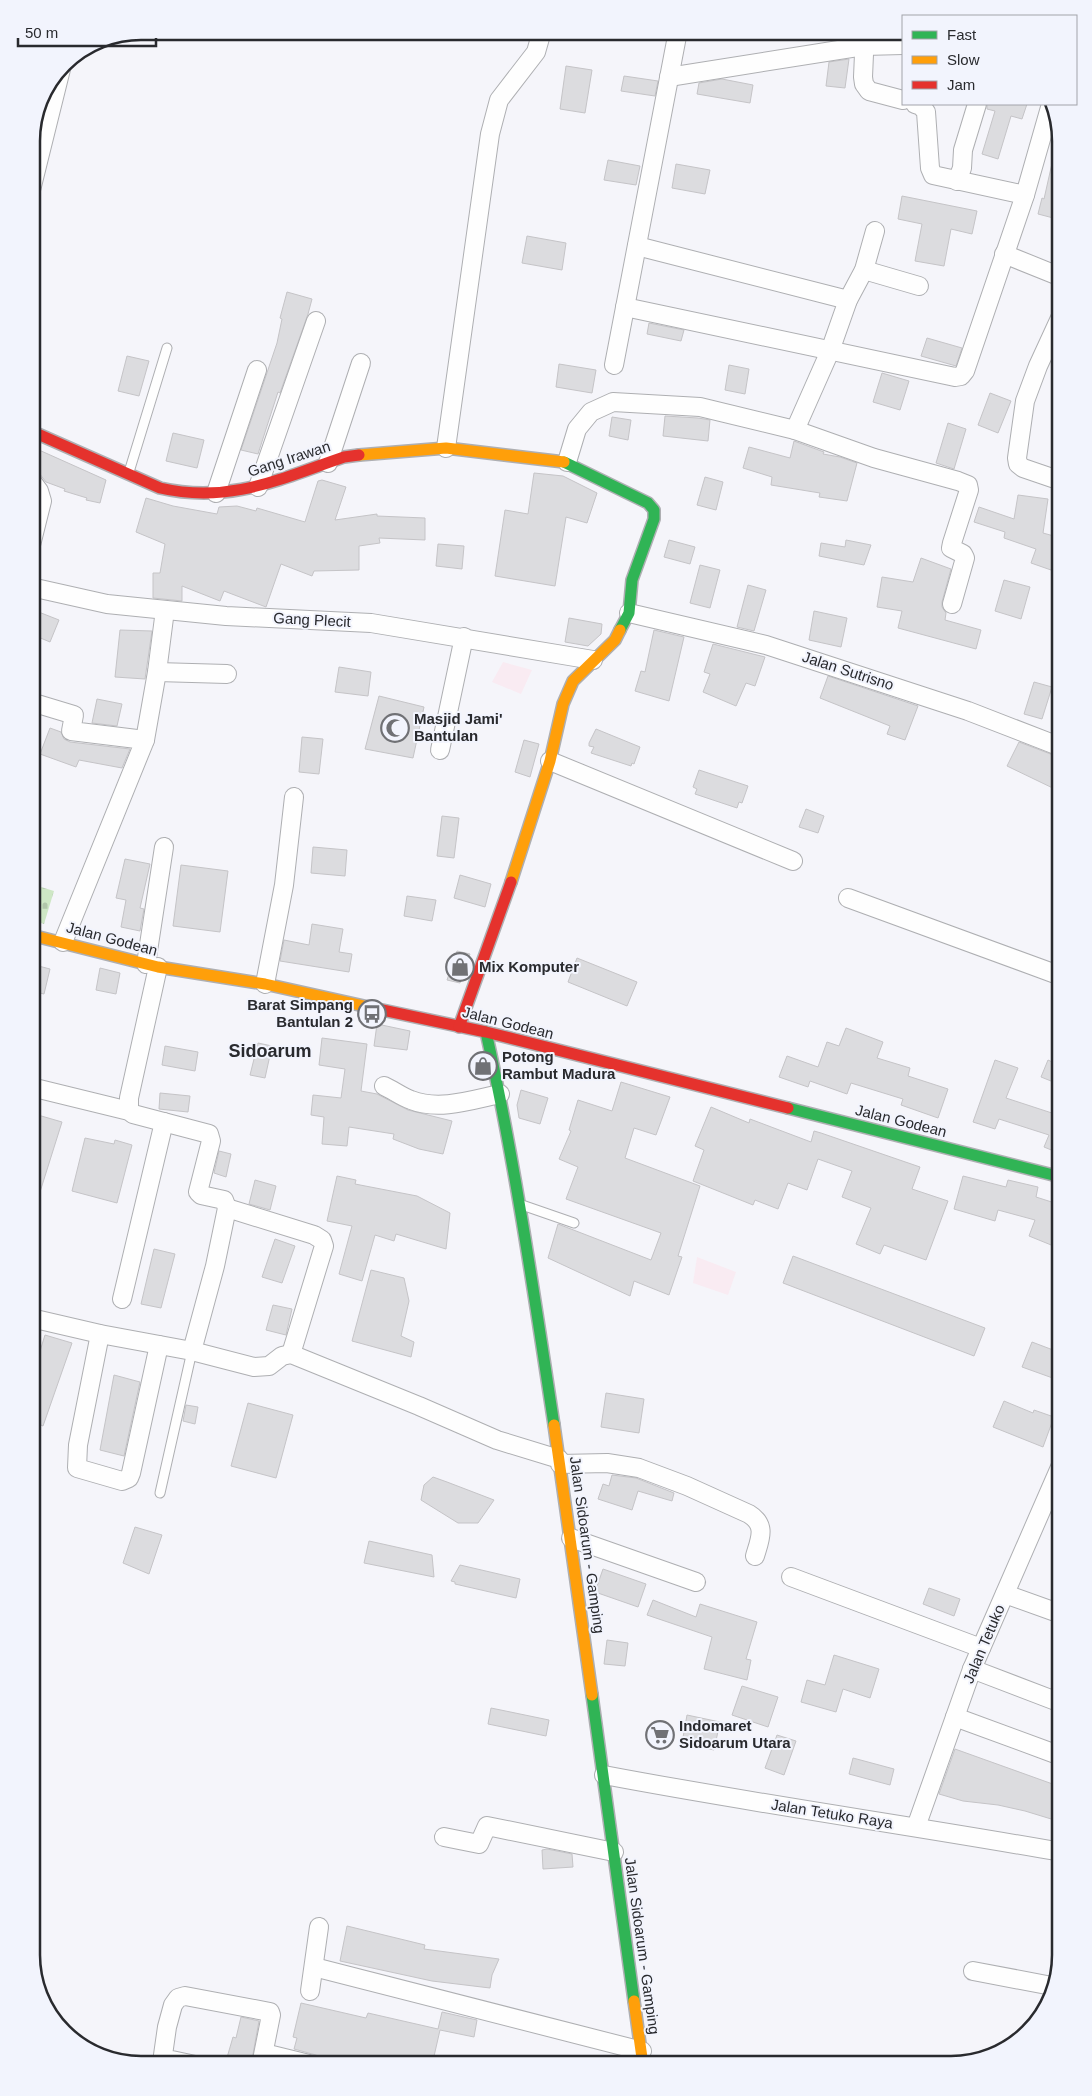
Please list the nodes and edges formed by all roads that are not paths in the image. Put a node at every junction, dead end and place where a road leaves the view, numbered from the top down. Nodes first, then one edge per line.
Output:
1 (539, 40) edge
2 (676, 40) edge
3 (860, 40) edge
4 (865, 40) edge
5 (870, 40) edge
6 (902, 46) edge
7 (669, 77) junction
8 (56, 87) edge
9 (902, 100) edge
10 (918, 105) edge
11 (976, 105) edge
12 (1048, 113) edge
13 (40, 155) edge
14 (957, 181) junction
15 (1025, 195) junction
16 (875, 231) dead end
17 (637, 246) junction
18 (1004, 254) junction
19 (864, 270) junction
20 (1052, 273) edge
21 (920, 286) dead end
22 (848, 300) junction
23 (625, 307) junction
24 (316, 321) dead end
25 (1052, 336) edge
26 (167, 348) dead end
27 (830, 351) junction
28 (361, 363) dead end
29 (614, 365) dead end
30 (257, 370) dead end
31 (795, 430) junction
32 (40, 436) edge
33 (446, 448) junction
34 (567, 462) junction
35 (328, 463) junction
36 (128, 474) junction
37 (1052, 478) edge
38 (258, 487) junction
39 (216, 493) junction
40 (40, 494) edge
41 (40, 509) edge
42 (40, 589) edge
43 (952, 604) dead end
44 (165, 610) junction
45 (629, 613) junction
46 (464, 637) junction
47 (593, 660) junction
48 (157, 672) junction
49 (227, 674) dead end
50 (40, 705) edge
51 (145, 740) junction
52 (1052, 743) edge
53 (440, 750) dead end
54 (550, 761) junction
55 (294, 797) dead end
56 (164, 847) dead end
57 (793, 861) dead end
58 (848, 898) dead end
59 (40, 937) edge
60 (63, 942) junction
61 (152, 966) junction
62 (1052, 973) edge
63 (265, 984) junction
64 (459, 1027) junction
65 (486, 1032) junction
66 (384, 1086) dead end
67 (40, 1089) edge
68 (500, 1094) junction
69 (129, 1111) junction
70 (164, 1122) junction
71 (1052, 1175) edge
72 (520, 1204) junction
73 (227, 1208) junction
74 (574, 1223) dead end
75 (122, 1299) dead end
76 (40, 1320) edge
77 (100, 1334) junction
78 (159, 1345) junction
79 (192, 1350) junction
80 (291, 1354) junction
81 (560, 1462) junction
82 (1052, 1487) edge
83 (160, 1493) dead end
84 (571, 1538) junction
85 (755, 1556) dead end
86 (791, 1577) dead end
87 (696, 1582) dead end
88 (1005, 1594) junction
89 (1052, 1611) edge
90 (981, 1648) junction
91 (972, 1669) junction
92 (1052, 1700) edge
93 (955, 1717) junction
94 (1052, 1753) edge
95 (604, 1775) junction
96 (916, 1827) junction
97 (444, 1837) dead end
98 (1052, 1850) edge
99 (614, 1852) junction
100 (318, 1927) dead end
101 (314, 1967) junction
102 (973, 1971) dead end
103 (1048, 1985) edge
104 (310, 1991) dead end
105 (164, 2056) edge
106 (263, 2056) edge
107 (635, 2056) edge
108 (642, 2056) edge

1 - 33 street
2 - 7 street
3 - 7 street
4 - 9 street
5 - 6 street
7 - 17 street
8 - 13 street
10 - 14 street
11 - 14 street
12 - 15 street
14 - 15 street
15 - 18 street
16 - 19 street
17 - 22 street
17 - 23 street
18 - 20 street
18 - 27 street
19 - 21 street
19 - 22 street
22 - 27 street
23 - 27 street
23 - 29 street
24 - 38 street
25 - 37 street
26 - 36 lane
27 - 31 street
28 - 35 street
30 - 39 street
31 - 34 street
31 - 43 street
32 - 36 main road, Gang Irawan
33 - 34 main road, Gang Irawan
33 - 35 main road, Gang Irawan
34 - 45 main road
35 - 38 main road, Gang Irawan
36 - 39 main road, Gang Irawan
38 - 39 main road, Gang Irawan
40 - 41 street
42 - 44 street, Gang Plecit
44 - 46 street, Gang Plecit
44 - 48 street
45 - 47 main road
45 - 52 street, Jalan Sutrisno
46 - 47 street, Gang Plecit
46 - 53 street
47 - 54 main road
48 - 49 street
48 - 51 street
50 - 51 street
51 - 60 street
54 - 57 street
54 - 64 main road
55 - 63 street
56 - 61 street
58 - 62 street
59 - 60 main road, Jalan Godean
60 - 61 main road, Jalan Godean
61 - 63 main road, Jalan Godean
61 - 69 street
63 - 64 main road, Jalan Godean
64 - 65 main road, Jalan Godean
65 - 68 main road, Jalan Sidoarum - Gamping
65 - 71 main road, Jalan Godean
66 - 68 street
67 - 69 street
68 - 72 main road, Jalan Sidoarum - Gamping
69 - 70 street
70 - 73 street
70 - 75 street
72 - 74 lane
72 - 81 main road, Jalan Sidoarum - Gamping
73 - 79 street
73 - 80 street
76 - 77 street
77 - 78 street
77 - 78 street
78 - 79 street
79 - 80 street
79 - 83 lane
80 - 81 street
81 - 84 main road, Jalan Sidoarum - Gamping
81 - 85 street
82 - 88 street, Jalan Tetuko
84 - 87 street
84 - 95 main road, Jalan Sidoarum - Gamping
86 - 90 street
88 - 89 street
88 - 90 street, Jalan Tetuko
90 - 91 street, Jalan Tetuko
91 - 92 street
91 - 93 street, Jalan Tetuko
93 - 94 street
93 - 96 street, Jalan Tetuko
95 - 96 street, Jalan Tetuko Raya
95 - 99 main road, Jalan Sidoarum - Gamping
96 - 98 street, Jalan Tetuko Raya
97 - 99 street
99 - 108 main road, Jalan Sidoarum - Gamping
100 - 101 street
101 - 104 street
101 - 107 street
102 - 103 street
105 - 106 street

